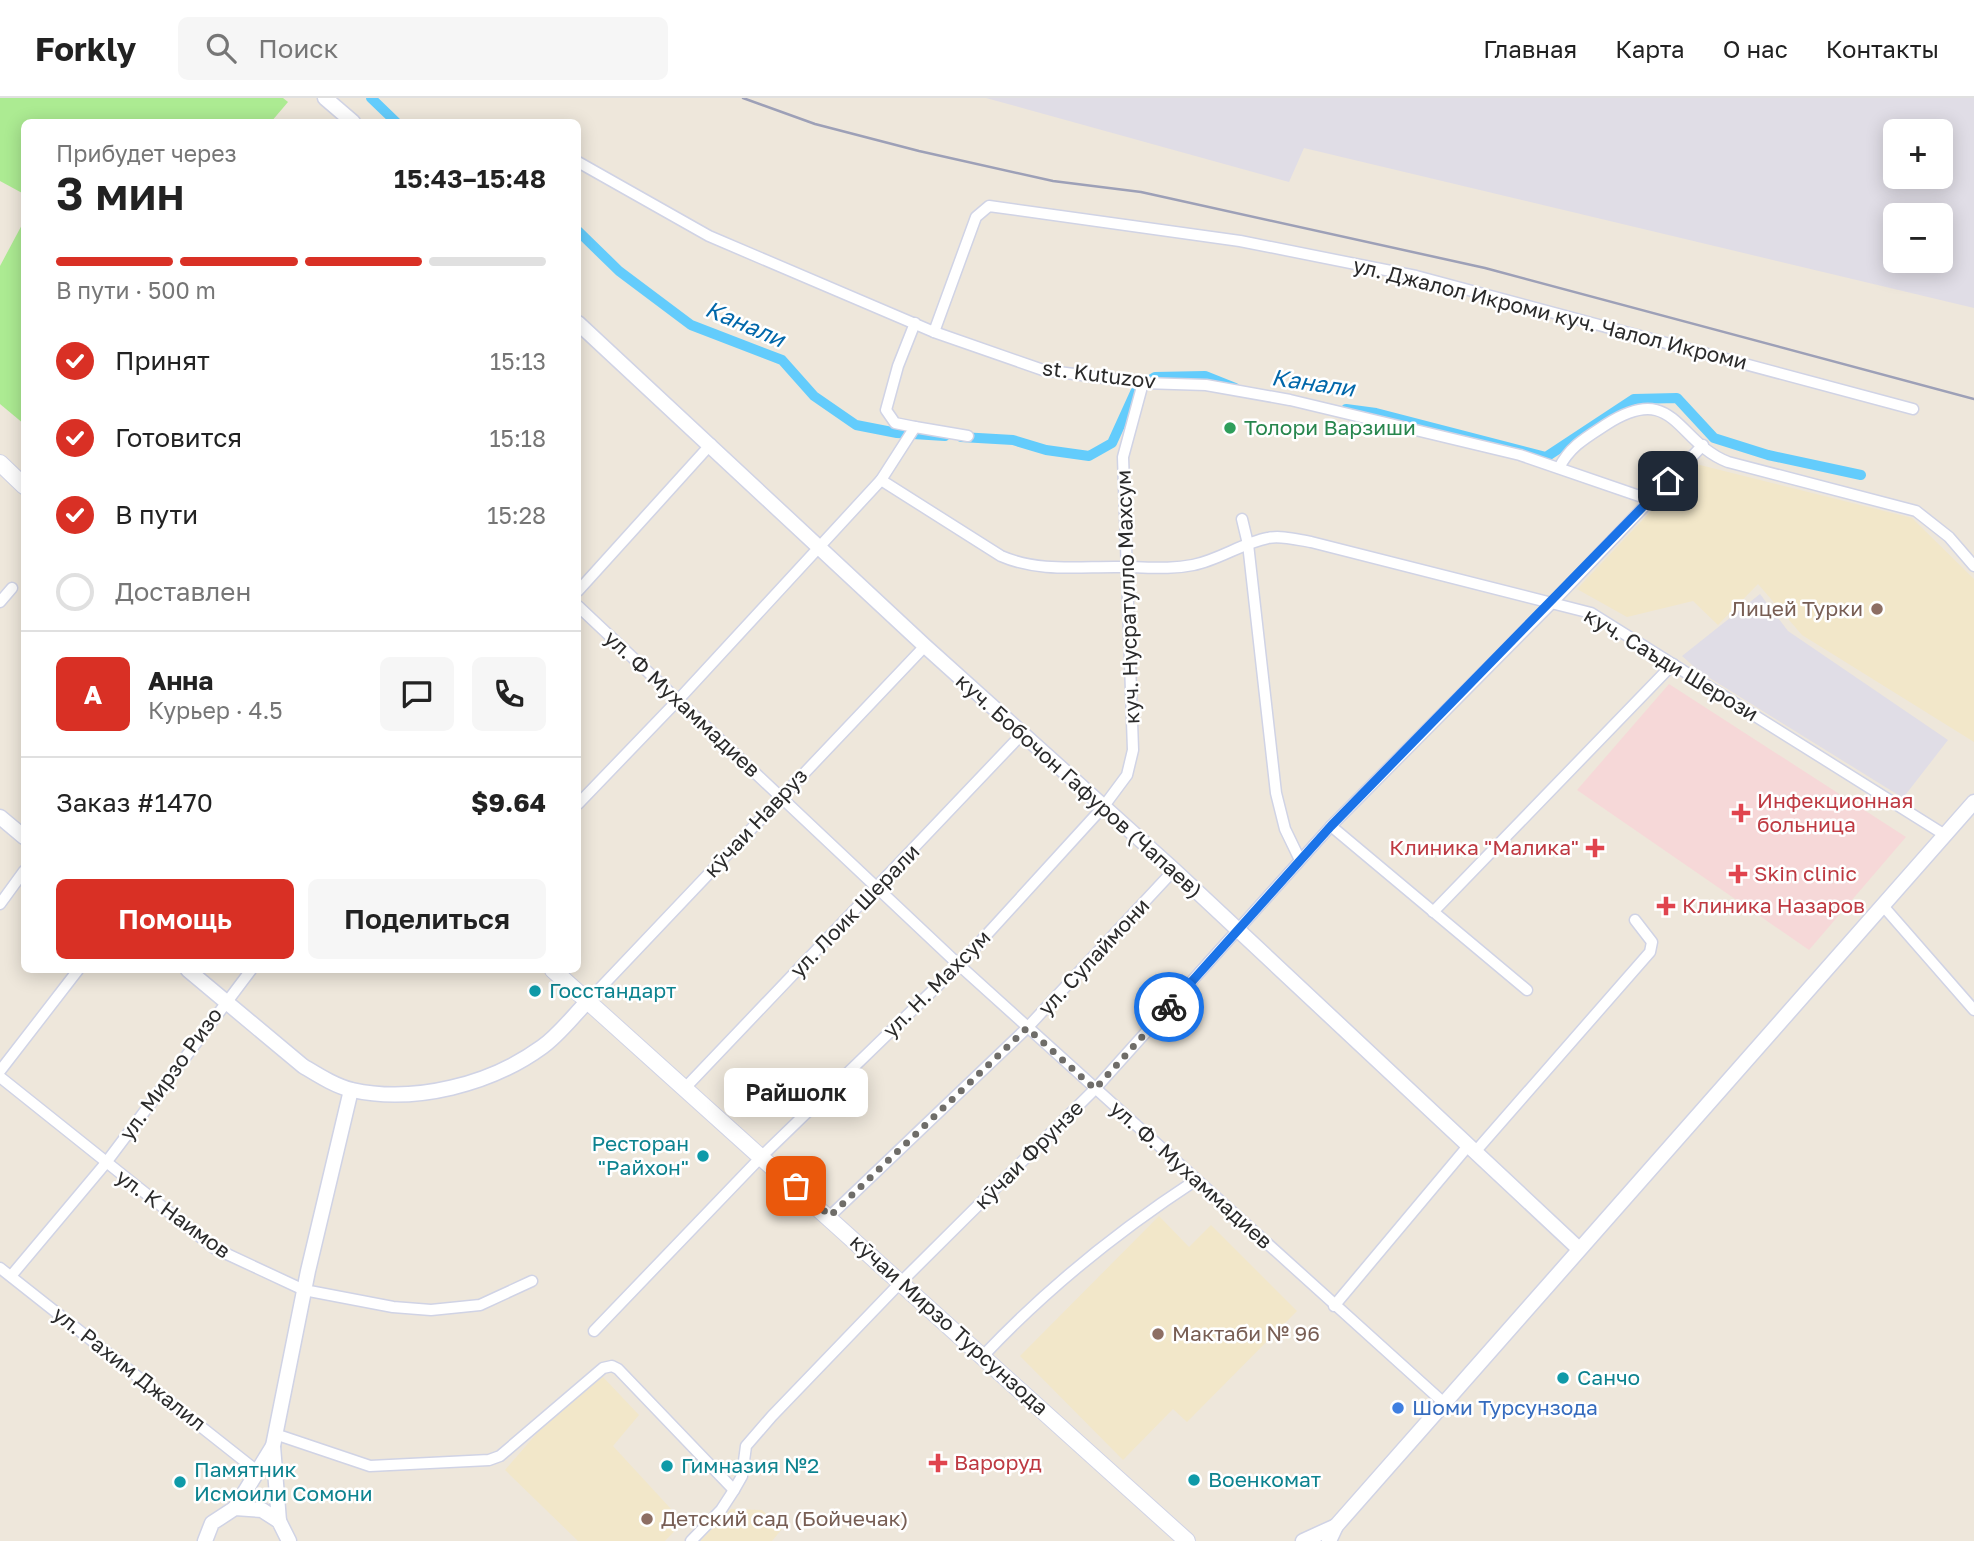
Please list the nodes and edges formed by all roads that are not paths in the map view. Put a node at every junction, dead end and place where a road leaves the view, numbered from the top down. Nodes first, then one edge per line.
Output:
1 (325, 98) edge
2 (350, 119) edge
3 (581, 164) edge
4 (915, 323) junction
5 (581, 326) edge
6 (934, 332) junction
7 (1143, 383) junction
8 (1913, 409) dead end
9 (915, 427) junction
10 (968, 436) dead end
11 (711, 444) junction
12 (1703, 445) junction
13 (0, 463) edge
14 (1559, 468) junction
15 (881, 480) junction
16 (21, 483) edge
17 (1651, 500) junction
18 (1242, 519) dead end
19 (1248, 544) junction
20 (818, 547) junction
21 (1974, 566) edge
22 (1126, 567) junction
23 (12, 588) dead end
24 (581, 589) edge
25 (0, 602) edge
26 (1553, 602) junction
27 (581, 609) edge
28 (925, 646) junction
29 (1673, 664) junction
30 (679, 699) junction
31 (1023, 733) junction
32 (782, 796) junction
33 (581, 801) edge
34 (1974, 802) edge
35 (1104, 806) junction
36 (0, 817) edge
37 (1331, 826) junction
38 (21, 834) edge
39 (1945, 835) junction
40 (1300, 860) junction
41 (1174, 870) junction
42 (21, 875) edge
43 (877, 889) junction
44 (0, 904) edge
45 (1884, 907) junction
46 (1433, 912) junction
47 (1634, 920) dead end
48 (1237, 932) junction
49 (958, 965) junction
50 (76, 973) edge
51 (192, 973) edge
52 (248, 973) edge
53 (556, 973) edge
54 (1527, 990) dead end
55 (226, 1000) junction
56 (588, 1001) junction
57 (1974, 1010) edge
58 (1027, 1028) junction
59 (0, 1071) edge
60 (0, 1077) edge
61 (685, 1088) junction
62 (1095, 1089) junction
63 (351, 1090) junction
64 (1471, 1149) junction
65 (762, 1156) junction
66 (105, 1164) junction
67 (1196, 1180) junction
68 (830, 1216) junction
69 (1579, 1249) junction
70 (0, 1268) edge
71 (10, 1276) junction
72 (532, 1281) dead end
73 (900, 1283) junction
74 (304, 1290) junction
75 (1334, 1306) junction
76 (594, 1331) dead end
77 (983, 1356) junction
78 (1444, 1403) junction
79 (274, 1440) junction
80 (257, 1471) junction
81 (734, 1490) junction
82 (235, 1508) junction
83 (279, 1521) junction
84 (1336, 1526) junction
85 (205, 1541) edge
86 (289, 1541) edge
87 (691, 1541) edge
88 (1187, 1541) edge
89 (1303, 1541) edge
90 (1329, 1541) edge

1 - 2 street
3 - 4 street, st. Kutuzov
4 - 6 street, st. Kutuzov
4 - 9 street
5 - 11 street, куч. Бобочон Гафуров (Чапаев)
6 - 7 street, st. Kutuzov
6 - 8 street, ул. Джалол Икроми куч. Чалол Икроми
7 - 14 street, st. Kutuzov
7 - 22 street, куч. Нусратулло Махсум
9 - 10 street
9 - 15 street
11 - 20 street, куч. Бобочон Гафуров (Чапаев)
11 - 24 street
12 - 14 street
12 - 17 street, кӯчаи Фрунзе
12 - 21 street
13 - 16 main road
14 - 17 street, st. Kutuzov
15 - 20 street
15 - 22 street, куч. Саъди Шерози
17 - 26 street, кӯчаи Фрунзе
18 - 19 street
19 - 22 street, куч. Саъди Шерози
19 - 26 street, куч. Саъди Шерози
19 - 40 street
20 - 28 street, куч. Бобочон Гафуров (Чапаев)
20 - 30 street
22 - 35 street, куч. Нусратулло Махсум
23 - 25 street
26 - 29 street, куч. Саъди Шерози
26 - 37 street, кӯчаи Фрунзе
27 - 30 street, ул. Ф Мухаммадиев
28 - 31 street, куч. Бобочон Гафуров (Чапаев)
28 - 32 street, кӯчаи Навруз
29 - 39 street, куч. Саъди Шерози
29 - 46 street
30 - 32 street, ул. Ф Мухаммадиев
30 - 33 street
31 - 35 street, куч. Бобочон Гафуров (Чапаев)
31 - 43 street, ул. Лоик Шерали
32 - 43 street, ул. Ф Мухаммадиев
32 - 56 street, кӯчаи Навруз
34 - 39 street
35 - 41 street, куч. Бобочон Гафуров (Чапаев)
35 - 49 street, ул. Н. Махсум
36 - 38 street
37 - 40 street, кӯчаи Фрунзе
37 - 46 street
39 - 45 street
40 - 48 street, кӯчаи Фрунзе
41 - 48 street, куч. Бобочон Гафуров (Чапаев)
41 - 58 street, ул. Сулаймони
42 - 44 street
43 - 49 street, ул. Ф. Мухаммадиев
43 - 61 street, ул. Лоик Шерали
45 - 57 street
45 - 69 street
46 - 54 street
47 - 64 street
48 - 62 street, кӯчаи Фрунзе
48 - 64 street, куч. Бобочон Гафуров (Чапаев)
49 - 58 street, ул. Ф. Мухаммадиев
49 - 65 street, ул. Н. Махсум
50 - 59 street
51 - 55 street
52 - 55 street, ул. Мирзо Ризо
53 - 56 main road, кӯчаи Мирзо Турсунзода
55 - 63 street
55 - 66 street, ул. Мирзо Ризо
56 - 61 main road, кӯчаи Мирзо Турсунзода
56 - 63 street
58 - 62 street, ул. Ф. Мухаммадиев
58 - 68 street, ул. Сулаймони
60 - 66 street, ул. К Наимов
61 - 65 main road, кӯчаи Мирзо Турсунзода
62 - 67 street, ул. Ф. Мухаммадиев
62 - 73 street, кӯчаи Фрунзе
63 - 74 street
64 - 69 street, куч. Бобочон Гафуров (Чапаев)
64 - 75 street
65 - 68 main road, кӯчаи Мирзо Турсунзода
65 - 76 street, ул. Н. Махсум
66 - 71 street, ул. Мирзо Ризо
66 - 74 street, ул. К Наимов
67 - 75 street, ул. Ф. Мухаммадиев
67 - 77 street
68 - 73 main road, кӯчаи Мирзо Турсунзода
69 - 78 street
70 - 71 street, ул. Рахим Джалил
71 - 80 street, ул. Рахим Джалил
72 - 74 street, ул. К Наимов
73 - 77 main road, кӯчаи Мирзо Турсунзода
73 - 81 street, кӯчаи Фрунзе
74 - 79 street
75 - 78 street, ул. Ф. Мухаммадиев
77 - 88 main road, кӯчаи Мирзо Турсунзода
78 - 84 street
79 - 80 street
79 - 81 street
79 - 83 street
80 - 82 street
81 - 87 street, кӯчаи Фрунзе
82 - 83 street
82 - 85 street
83 - 86 street
84 - 89 street
84 - 90 street

